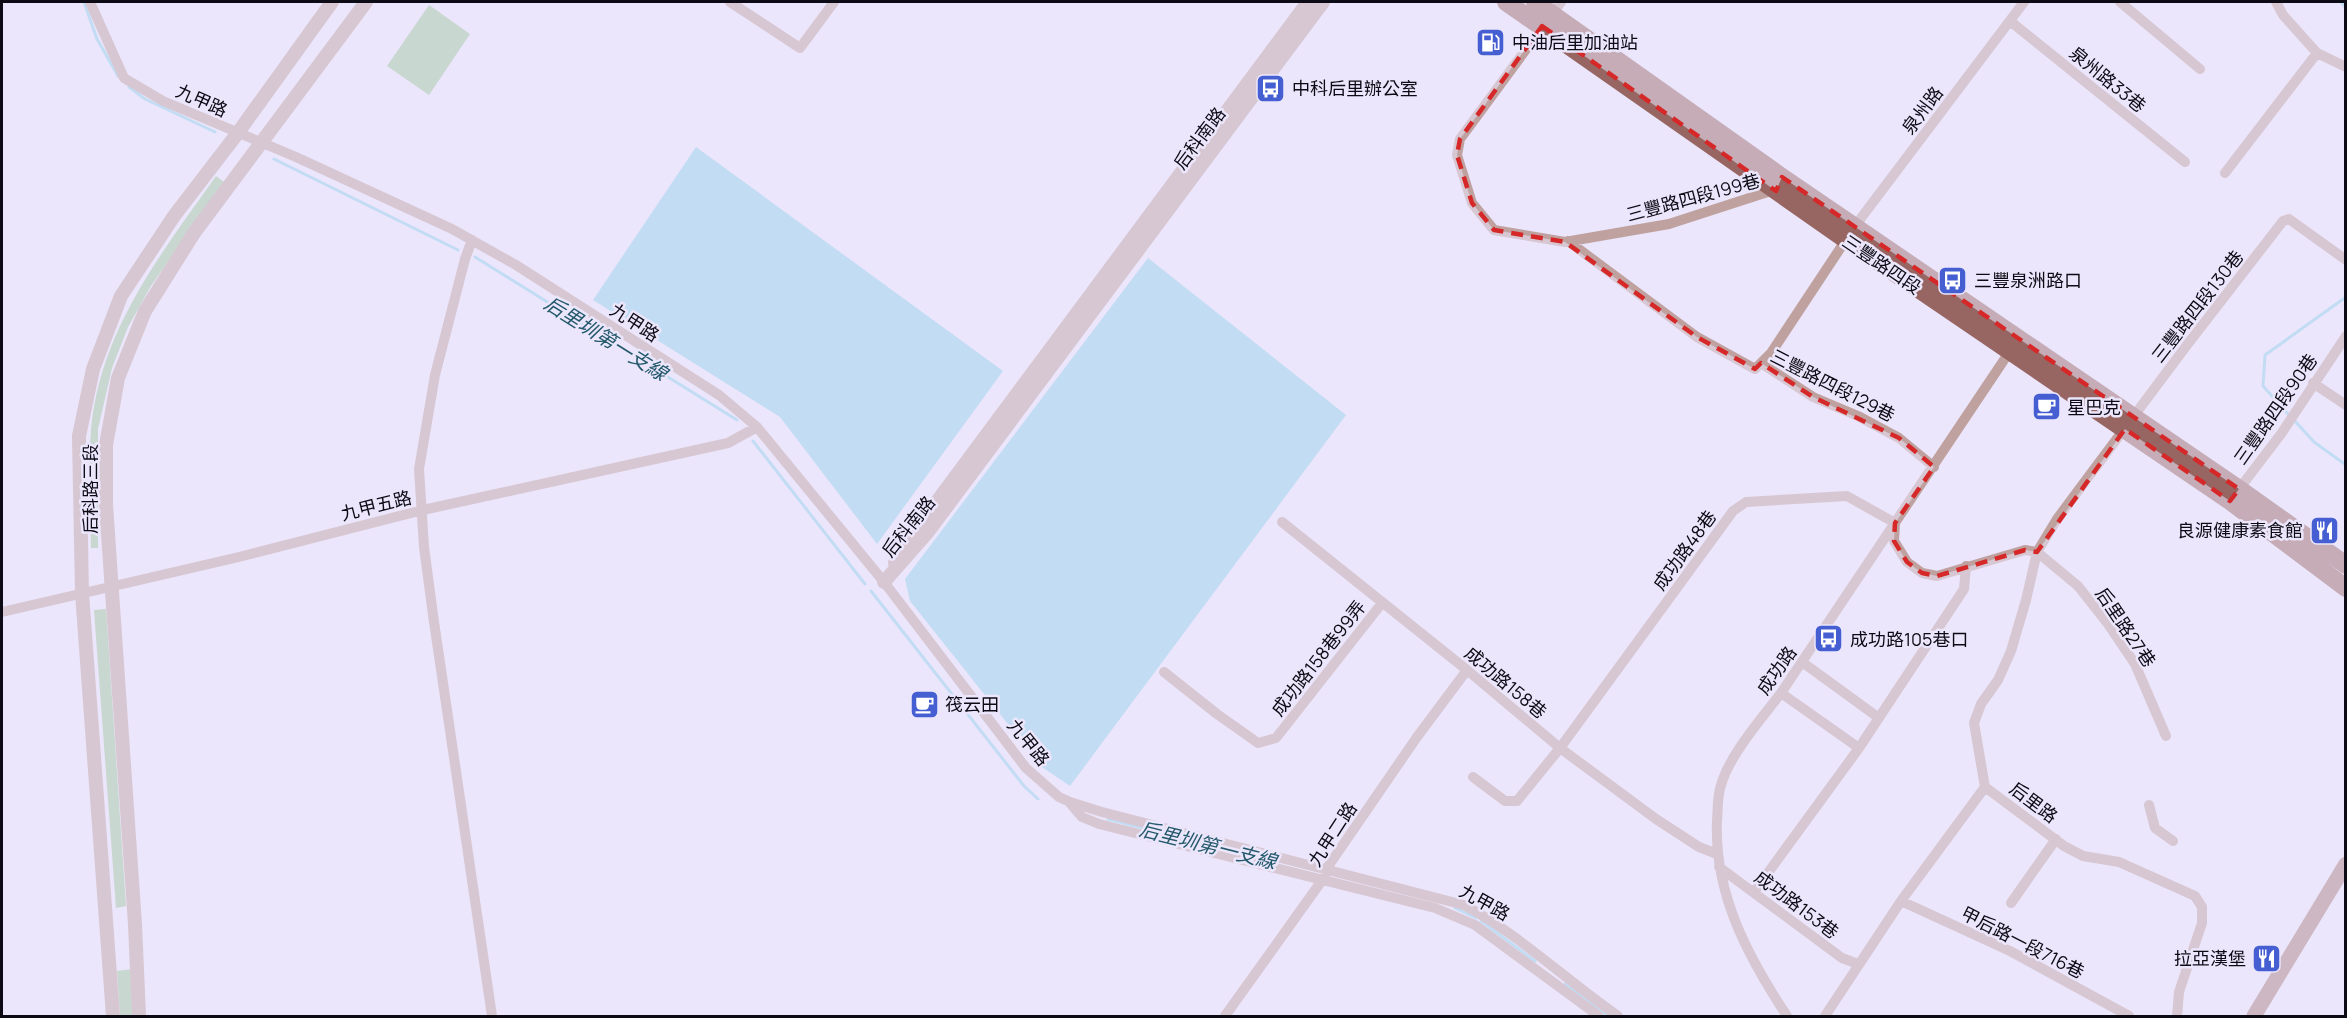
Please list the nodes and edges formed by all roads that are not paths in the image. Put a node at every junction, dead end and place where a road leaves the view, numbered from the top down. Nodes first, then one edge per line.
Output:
1 (90, 2) edge
2 (332, 2) edge
3 (366, 2) edge
4 (730, 2) edge
5 (834, 2) edge
6 (1506, 2) edge
7 (1535, 2) edge
8 (2024, 2) edge
9 (2120, 2) edge
10 (2276, 2) edge
11 (1313, 5) edge
12 (1552, 14) edge
13 (2010, 21) junction
14 (2317, 53) junction
15 (2346, 67) edge
16 (2200, 69) dead end
17 (237, 134) junction
18 (261, 143) junction
19 (2185, 162) dead end
20 (2225, 173) dead end
21 (1779, 184) junction
22 (1850, 233) junction
23 (472, 240) junction
24 (1568, 242) junction
25 (2346, 260) edge
26 (2346, 336) edge
27 (2014, 345) junction
28 (1761, 363) junction
29 (2313, 383) junction
30 (2346, 405) edge
31 (2129, 423) junction
32 (757, 427) junction
33 (1934, 467) junction
34 (2234, 495) junction
35 (423, 510) junction
36 (1282, 522) dead end
37 (1895, 524) junction
38 (2037, 552) junction
39 (2346, 565) edge
40 (1966, 566) junction
41 (884, 582) junction
42 (112, 587) junction
43 (2346, 588) edge
44 (82, 593) junction
45 (1382, 603) junction
46 (2, 612) edge
47 (1802, 662) junction
48 (1467, 670) junction
49 (1164, 672) dead end
50 (1782, 693) junction
51 (1879, 718) junction
52 (2166, 736) dead end
53 (1560, 748) junction
54 (1859, 748) junction
55 (1473, 777) dead end
56 (1985, 787) junction
57 (2149, 805) dead end
58 (2056, 839) junction
59 (2173, 841) dead end
60 (1717, 854) junction
61 (2346, 864) edge
62 (1719, 867) junction
63 (1325, 874) junction
64 (1754, 892) junction
65 (1901, 901) junction
66 (2011, 903) dead end
67 (1858, 964) junction
68 (2109, 1012) edge
69 (113, 1017) edge
70 (139, 1017) edge
71 (492, 1017) edge
72 (1225, 1017) edge
73 (1599, 1017) edge
74 (1618, 1017) edge
75 (1787, 1017) edge
76 (1825, 1017) edge
77 (2129, 1017) edge
78 (2177, 1017) edge
79 (2254, 1017) edge

1 - 17 street, 九甲路
2 - 17 street, 后科路三段
3 - 18 street, 后科路三段
4 - 5 street
6 - 12 main road, 三豐路四段
7 - 12 main road, 三豐路四段
8 - 13 street, 泉州路
9 - 16 street
10 - 14 street
11 - 41 street, 后科南路
12 - 21 main road, 三豐路四段
12 - 24 street
13 - 19 street, 泉州路33巷
13 - 22 street, 泉州路
14 - 15 street
14 - 20 street
17 - 18 street, 九甲路
17 - 44 street, 后科路三段
18 - 23 street, 九甲路
18 - 42 street, 后科路三段
21 - 22 main road, 三豐路四段
21 - 24 street, 三豐路四段199巷
22 - 27 main road, 三豐路四段
22 - 28 street, 泉州路
23 - 32 street, 九甲路
23 - 35 street
24 - 28 street, 三豐路四段129巷
25 - 31 street, 三豐路四段130巷
26 - 29 street, 三豐路四段90巷
27 - 31 main road, 三豐路四段
27 - 33 street, 成功路
28 - 33 street, 三豐路四段129巷
29 - 30 street
29 - 34 street, 三豐路四段90巷
31 - 34 main road, 三豐路四段
31 - 38 street, 后里路
32 - 35 street, 九甲五路
32 - 41 street, 九甲路
33 - 37 street, 成功路
34 - 39 main road, 三豐路四段
34 - 43 main road, 三豐路四段
35 - 42 street, 九甲五路
35 - 71 street
36 - 45 street, 成功路158巷
37 - 40 street
37 - 47 street, 成功路
37 - 53 street, 成功路48巷
38 - 40 street
38 - 52 street, 后里路27巷
38 - 56 street, 后里路
40 - 51 street
41 - 63 street, 九甲路
42 - 44 street, 九甲五路
42 - 70 street, 后科路三段
44 - 46 street, 九甲五路
44 - 69 street, 后科路三段
45 - 48 street, 成功路158巷
45 - 49 street, 成功路158巷99弄
47 - 50 street, 成功路
47 - 51 street
48 - 53 street, 成功路158巷
48 - 63 street, 九甲二路
50 - 54 street
50 - 60 street, 成功路
51 - 54 street
53 - 55 street, 成功路48巷
53 - 60 street, 成功路158巷
54 - 64 street
56 - 58 street, 后里路
56 - 65 street
57 - 59 street
58 - 66 street
58 - 78 street, 后里路
60 - 62 street, 成功路
61 - 79 main road
62 - 64 street, 成功路153巷
62 - 75 street, 成功路
63 - 72 street, 九甲二路
63 - 73 street, 九甲路
63 - 74 street, 九甲路
64 - 67 street, 成功路153巷
65 - 67 street
65 - 68 street, 甲后路一段716巷
67 - 76 street
68 - 77 street, 甲后路一段716巷

